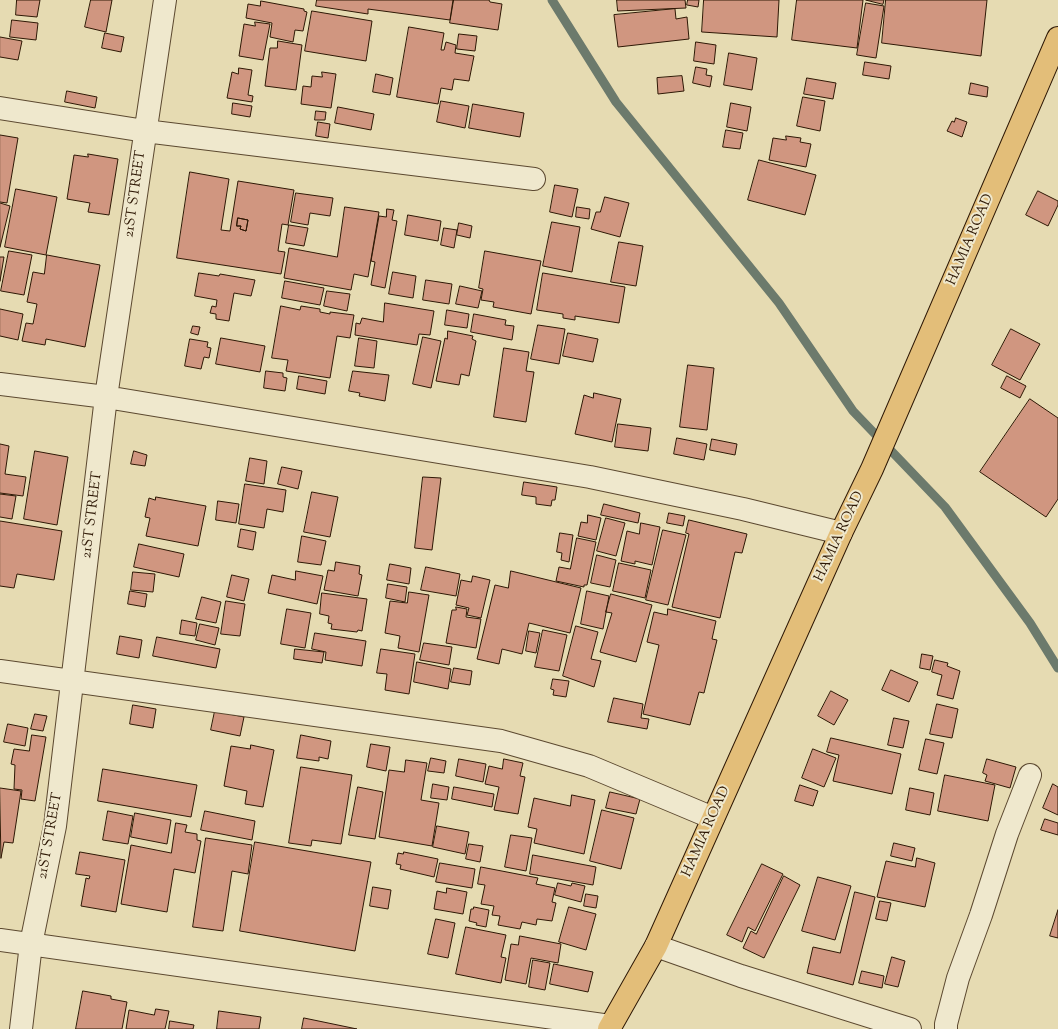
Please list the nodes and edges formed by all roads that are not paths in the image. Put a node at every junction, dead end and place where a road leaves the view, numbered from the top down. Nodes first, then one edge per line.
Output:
1 (165, 0) edge
2 (1058, 38) edge
3 (0, 108) edge
4 (145, 131) junction
5 (534, 179) dead end
6 (0, 384) edge
7 (106, 397) junction
8 (841, 533) junction
9 (0, 670) edge
10 (73, 681) junction
11 (1030, 775) dead end
12 (713, 818) junction
13 (0, 940) edge
14 (31, 944) junction
15 (656, 946) junction
16 (609, 1028) edge
17 (21, 1029) edge
18 (910, 1029) edge
19 (946, 1029) edge

1 - 4 street, 21ST STREET
2 - 8 main road, HAMIA ROAD
3 - 4 street
4 - 5 street
4 - 7 street, 21ST STREET
6 - 7 street
7 - 8 street
7 - 10 street, 21ST STREET
8 - 12 main road, HAMIA ROAD
9 - 10 street
10 - 12 street
10 - 14 street, 21ST STREET
11 - 19 street
12 - 15 main road, HAMIA ROAD
13 - 14 street
14 - 16 street
14 - 17 street, 21ST STREET
15 - 16 main road, HAMIA ROAD
15 - 18 street

